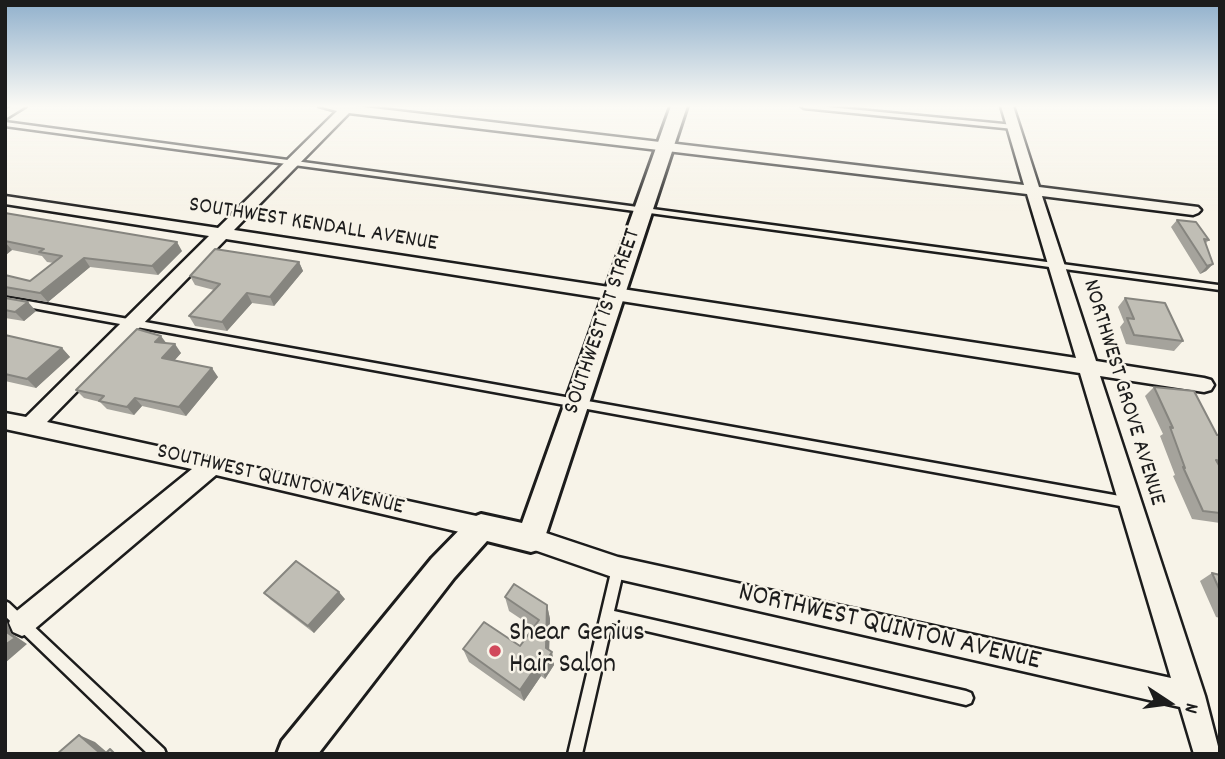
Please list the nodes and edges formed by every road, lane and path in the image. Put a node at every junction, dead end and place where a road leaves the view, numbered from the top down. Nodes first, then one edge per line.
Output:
1 (137, 141) edge
2 (314, 141) edge
3 (635, 141) edge
4 (666, 141) edge
5 (1019, 141) edge
6 (665, 145) junction
7 (293, 162) junction
8 (1034, 190) junction
9 (5, 200) edge
10 (643, 208) junction
11 (1193, 210) dead end
12 (220, 234) junction
13 (1056, 265) junction
14 (1218, 288) dead end
15 (613, 295) junction
16 (5, 300) edge
17 (132, 323) junction
18 (1088, 368) junction
19 (1205, 386) dead end
20 (576, 405) junction
21 (5, 421) edge
22 (29, 427) junction
23 (213, 465) junction
24 (1131, 503) junction
25 (481, 527) junction
26 (531, 539) junction
27 (618, 568) junction
28 (14, 615) edge
29 (606, 615) junction
30 (1191, 695) junction
31 (965, 698) dead end
32 (159, 754) edge
33 (295, 754) edge
34 (575, 754) edge
35 (1208, 754) edge

1 - 7 lane
2 - 7 street
3 - 6 street
4 - 6 street, SOUTHWEST 1ST STREET
5 - 8 street, NORTHWEST GROVE AVENUE
6 - 8 street
6 - 10 street, SOUTHWEST 1ST STREET
7 - 10 lane
7 - 12 street
8 - 11 street
8 - 13 street, NORTHWEST GROVE AVENUE
9 - 12 street, SOUTHWEST KENDALL AVENUE
10 - 13 lane
10 - 15 street, SOUTHWEST 1ST STREET
12 - 15 street, SOUTHWEST KENDALL AVENUE
12 - 17 street
13 - 14 lane
13 - 18 street, NORTHWEST GROVE AVENUE
15 - 18 street, SOUTHWEST KENDALL AVENUE
15 - 20 street, SOUTHWEST 1ST STREET
16 - 17 lane
17 - 20 lane
17 - 22 street
18 - 19 street, SOUTHWEST KENDALL AVENUE
18 - 24 street, NORTHWEST GROVE AVENUE
20 - 24 lane
20 - 26 street, SOUTHWEST 1ST STREET
21 - 22 street, SOUTHWEST QUINTON AVENUE
22 - 23 street, SOUTHWEST QUINTON AVENUE
23 - 25 street, SOUTHWEST QUINTON AVENUE
23 - 28 street
24 - 30 street, NORTHWEST GROVE AVENUE
25 - 26 street, SOUTHWEST QUINTON AVENUE
25 - 33 street
26 - 27 street, NORTHWEST QUINTON AVENUE
27 - 29 lane
27 - 30 street, NORTHWEST QUINTON AVENUE
28 - 32 lane
29 - 31 lane
29 - 34 lane
30 - 35 street

